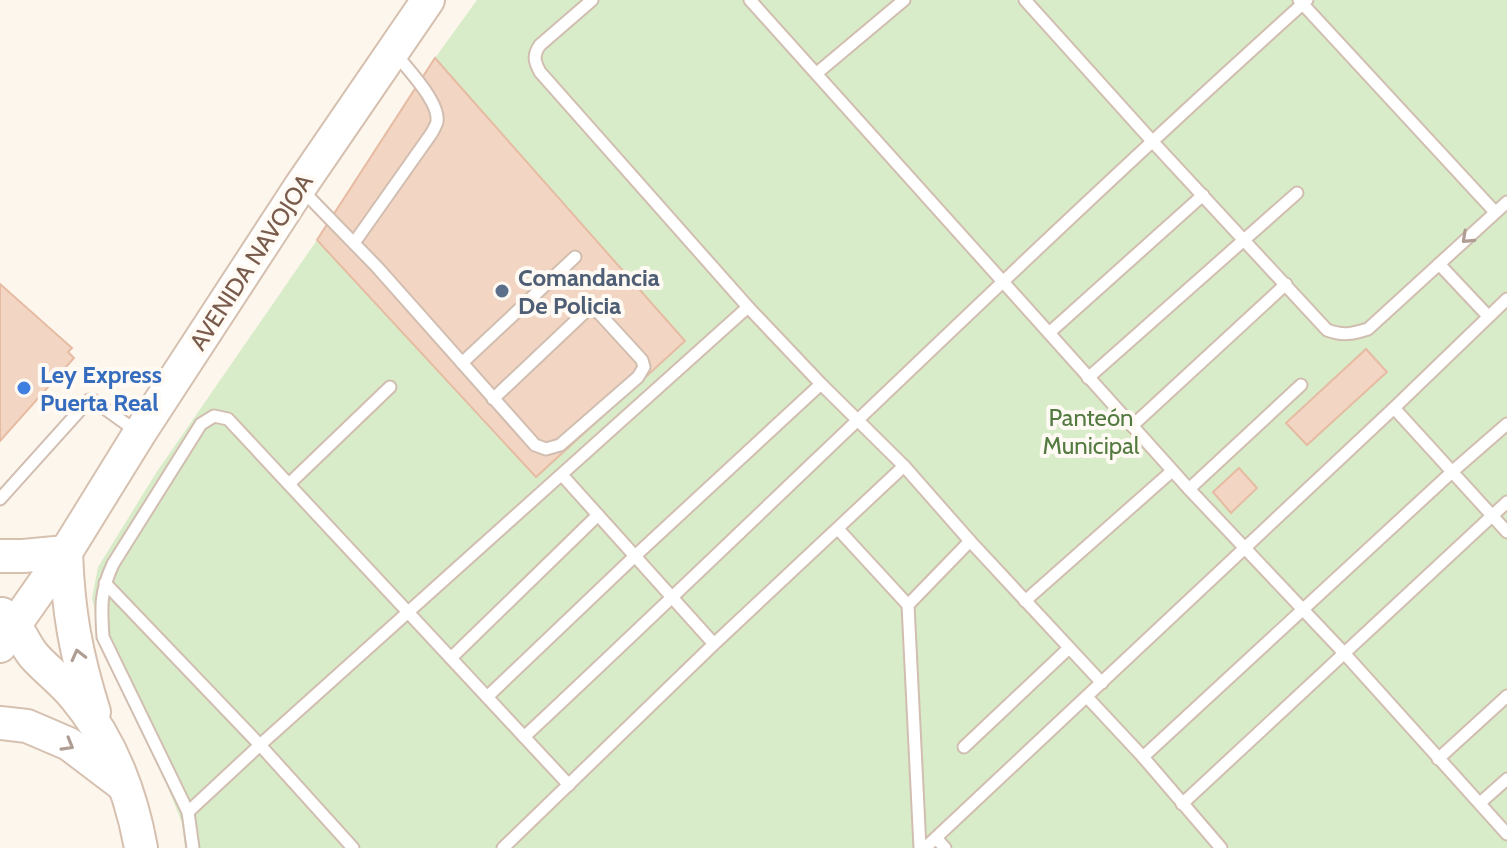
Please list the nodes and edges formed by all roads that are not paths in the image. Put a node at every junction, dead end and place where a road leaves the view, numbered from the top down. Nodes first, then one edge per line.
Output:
1 (428, 0) edge
2 (592, 0) edge
3 (750, 0) edge
4 (904, 0) edge
5 (1025, 0) edge
6 (1303, 1) edge
7 (393, 50) junction
8 (817, 73) junction
9 (1152, 141) junction
10 (300, 187) junction
11 (1297, 193) dead end
12 (1203, 195) junction
13 (1507, 202) edge
14 (1495, 212) junction
15 (1244, 240) junction
16 (354, 243) junction
17 (575, 257) dead end
18 (1439, 264) junction
19 (1004, 282) junction
20 (1286, 284) junction
21 (1507, 299) edge
22 (748, 307) junction
23 (1488, 316) junction
24 (1049, 333) junction
25 (462, 363) junction
26 (1088, 378) junction
27 (821, 384) junction
28 (1301, 385) dead end
29 (390, 387) dead end
30 (493, 399) junction
31 (1394, 408) junction
32 (858, 420) junction
33 (1507, 424) edge
34 (1132, 426) junction
35 (139, 434) junction
36 (904, 466) junction
37 (1172, 471) junction
38 (1453, 471) junction
39 (562, 475) junction
40 (289, 484) junction
41 (1189, 489) junction
42 (0, 499) edge
43 (1507, 502) edge
44 (598, 515) junction
45 (1492, 516) junction
46 (838, 529) junction
47 (1507, 532) edge
48 (970, 541) junction
49 (1243, 548) junction
50 (66, 552) junction
51 (0, 556) edge
52 (635, 556) junction
53 (105, 583) junction
54 (673, 598) junction
55 (1025, 601) junction
56 (908, 605) junction
57 (1303, 610) junction
58 (409, 612) junction
59 (3, 634) edge
60 (714, 644) junction
61 (1069, 648) junction
62 (1344, 653) junction
63 (451, 658) junction
64 (1102, 683) junction
65 (1507, 696) edge
66 (487, 697) junction
67 (1087, 697) junction
68 (0, 723) edge
69 (99, 730) junction
70 (524, 737) junction
71 (260, 745) junction
72 (964, 747) dead end
73 (1143, 757) junction
74 (1438, 759) junction
75 (1507, 779) edge
76 (569, 785) junction
77 (126, 787) junction
78 (1480, 803) junction
79 (1182, 804) junction
80 (188, 812) junction
81 (1507, 834) edge
82 (936, 838) junction
83 (141, 848) edge
84 (193, 848) edge
85 (353, 848) edge
86 (503, 848) edge
87 (922, 848) edge
88 (945, 848) edge
89 (1221, 848) edge

1 - 7 street, AVENIDA NAVOJOA
2 - 22 lane
3 - 8 lane
4 - 8 lane
5 - 9 lane
6 - 9 lane
6 - 14 lane
7 - 10 street, AVENIDA NAVOJOA
7 - 16 lane
8 - 19 lane
9 - 12 lane
9 - 19 lane
10 - 16 lane
10 - 35 street, AVENIDA NAVOJOA
11 - 15 lane
12 - 15 lane
12 - 24 lane
13 - 14 lane
14 -> 18 lane
15 - 20 lane
15 - 26 lane
16 - 25 lane
17 - 25 lane
18 - 20 lane
18 - 23 lane
19 - 24 lane
19 - 32 lane
20 - 34 lane
21 - 23 lane
22 - 27 lane
22 - 39 lane
23 - 31 lane
24 - 26 lane
25 - 30 lane
26 - 34 lane
27 - 32 lane
27 - 52 lane
28 - 41 lane
29 - 40 lane
30 - 30 lane
31 - 38 lane
31 - 49 lane
32 - 36 lane
32 - 54 lane
33 - 38 lane
34 - 37 lane
35 - 42 lane
35 - 50 street, AVENIDA NAVOJOA
36 - 46 lane
36 - 48 lane
37 - 41 lane
37 - 55 lane
38 - 45 lane
38 - 57 lane
39 - 44 lane
39 - 58 lane
40 - 53 lane
40 - 58 lane
41 - 49 lane
43 - 45 lane
44 - 52 lane
44 - 63 lane
45 - 47 lane
45 - 62 lane
46 - 56 lane
46 - 60 lane
48 - 55 lane
48 - 56 lane
49 - 57 lane
49 - 64 lane
50 - 51 street
50 - 59 street, AVENIDA NAVOJOA
69 -> 50 street
52 - 54 lane
52 - 66 lane
53 - 71 lane
53 - 80 lane
54 - 60 lane
54 - 70 lane
55 - 61 lane
56 - 87 lane
57 - 62 lane
57 - 73 lane
58 - 63 lane
58 - 71 lane
59 - 69 street
60 - 76 lane
61 - 64 lane
61 - 72 lane
62 - 74 lane
62 - 79 lane
63 - 66 lane
64 - 67 lane
65 - 74 lane
66 - 70 lane
67 - 73 lane
67 - 82 lane
68 -> 77 street
69 - 77 street
70 - 76 lane
71 - 80 lane
71 - 85 lane
73 - 79 lane
74 - 78 lane
75 - 78 lane
76 - 86 lane
77 - 83 street
78 - 81 lane
79 - 89 lane
80 - 84 lane
82 - 87 lane
82 - 88 lane

